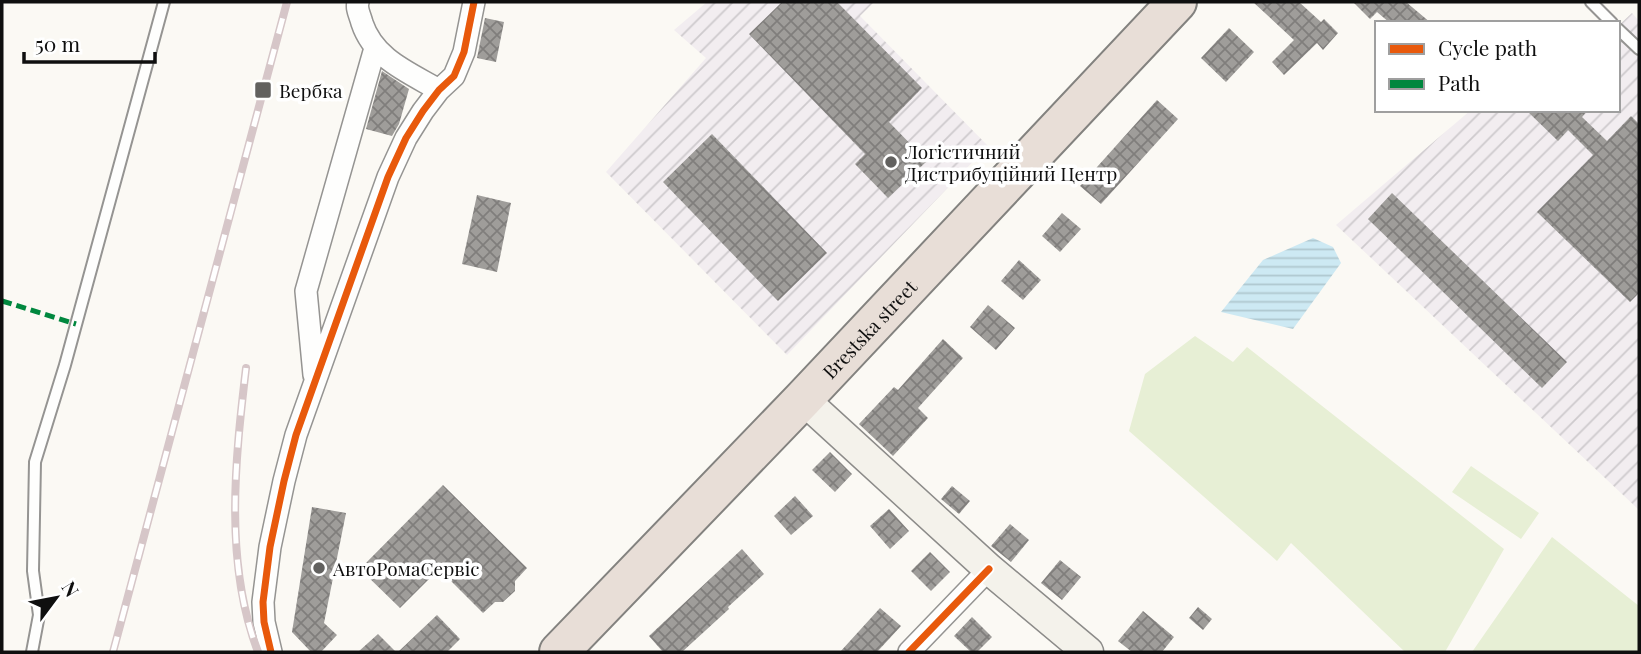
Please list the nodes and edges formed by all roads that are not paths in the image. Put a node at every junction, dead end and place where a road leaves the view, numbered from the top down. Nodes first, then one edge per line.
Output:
1 (164, 2) edge
2 (358, 2) edge
3 (474, 2) edge
4 (1591, 2) edge
5 (1167, 7) edge
6 (1610, 21) edge
7 (1620, 31) edge
8 (375, 48) junction
9 (1639, 49) edge
10 (439, 90) junction
11 (315, 381) junction
12 (803, 398) junction
13 (989, 569) junction
14 (32, 652) edge
15 (271, 652) edge
16 (559, 652) edge
17 (909, 652) edge
18 (1088, 652) edge

1 - 14 lane
2 - 8 street
3 - 10 street
4 - 6 lane
5 - 12 highway, Brestska street
7 - 9 lane
8 - 10 street
8 - 11 street
10 - 11 street
11 - 15 street
12 - 13 main road
12 - 16 highway, Brestska street
13 - 17 street
13 - 18 main road

